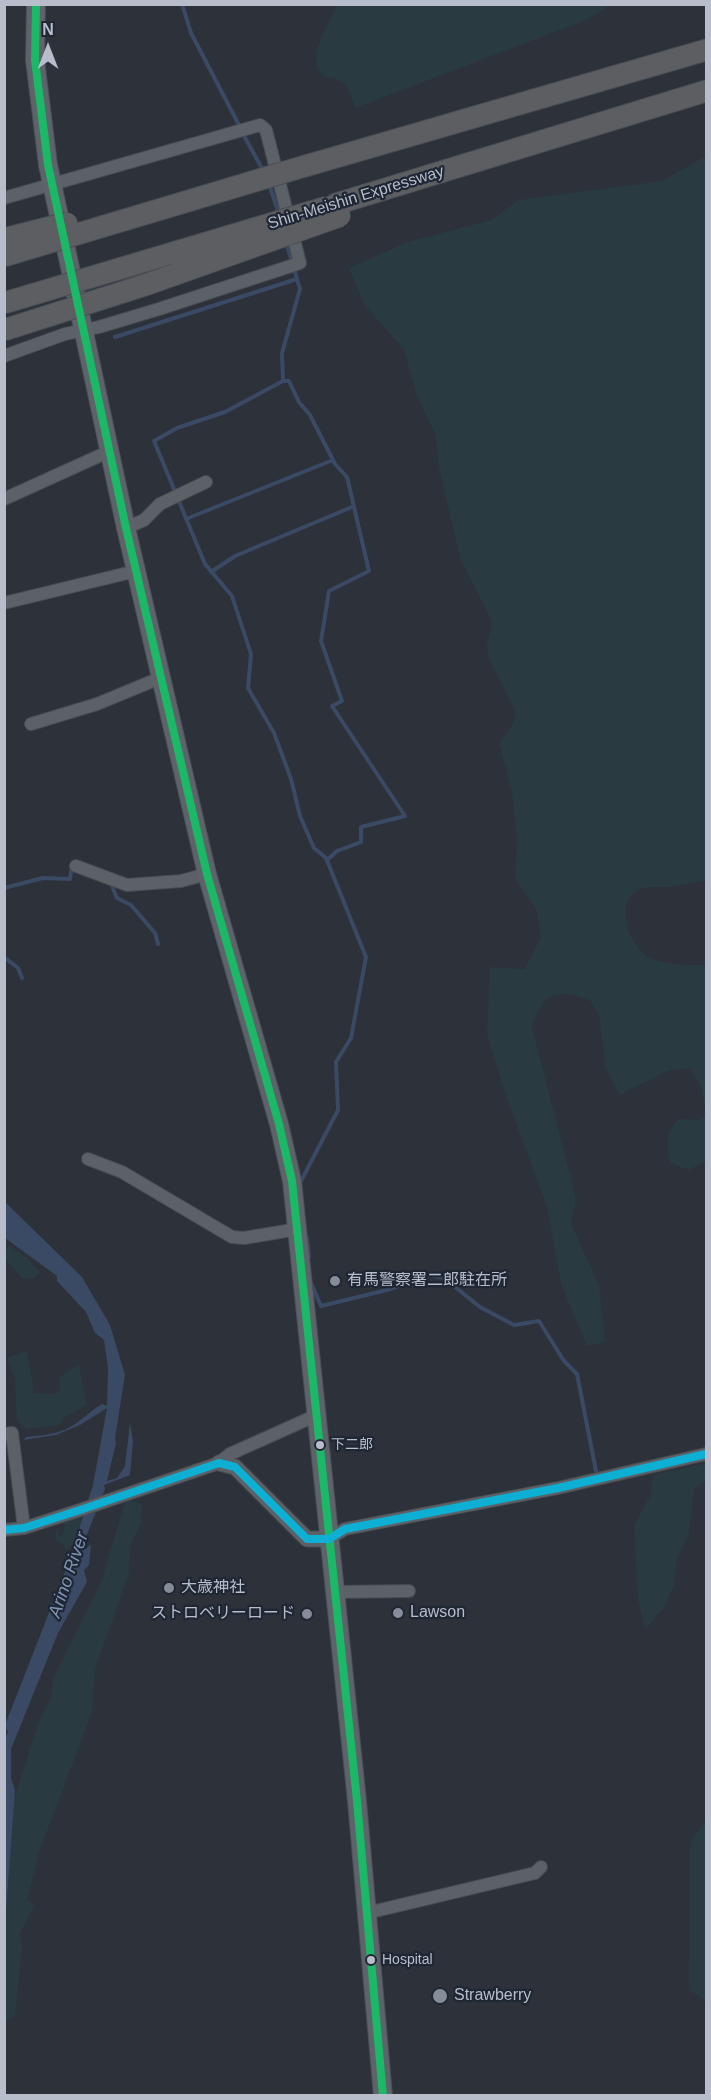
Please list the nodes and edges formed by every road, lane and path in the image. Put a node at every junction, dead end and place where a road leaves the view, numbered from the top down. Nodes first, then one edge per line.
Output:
1 (36, 4) edge
2 (706, 50) edge
3 (706, 91) edge
4 (295, 169) junction
5 (52, 184) junction
6 (4, 198) edge
7 (338, 210) junction
8 (4, 239) edge
9 (4, 256) edge
10 (4, 303) edge
11 (4, 330) edge
12 (84, 330) junction
13 (4, 356) edge
14 (110, 451) junction
15 (206, 482) dead end
16 (4, 499) edge
17 (126, 528) junction
18 (136, 571) junction
19 (4, 603) edge
20 (160, 678) junction
21 (31, 724) dead end
22 (76, 866) dead end
23 (207, 874) junction
24 (88, 1159) dead end
25 (298, 1229) junction
26 (317, 1415) junction
27 (4, 1434) edge
28 (706, 1454) edge
29 (219, 1463) junction
30 (24, 1528) junction
31 (4, 1530) edge
32 (329, 1539) junction
33 (409, 1591) dead end
34 (335, 1592) junction
35 (541, 1867) dead end
36 (367, 1913) junction
37 (383, 2096) edge

1 - 5 main road
2 - 4 highway
3 - 7 highway, Shin-Meishin Expressway
4 - 8 highway, bridge
4 - 9 highway, bridge
5 - 6 street
5 - 12 main road
5 - 12 street
7 - 10 highway, Shin-Meishin Expressway, bridge
7 - 11 highway, bridge
12 - 13 street
12 - 14 main road
14 - 16 street
14 - 17 main road
15 - 17 street
17 - 18 main road
18 - 19 street
18 - 20 main road
20 - 21 street
20 - 23 main road
22 - 23 street
23 - 25 main road
24 - 25 street
25 - 26 main road
26 - 29 street
26 - 32 main road
27 - 30 street
28 - 32 street
29 - 30 street
29 - 32 street
30 - 31 street
32 - 34 main road
33 - 34 street
34 - 36 main road
35 - 36 street
36 - 37 main road

